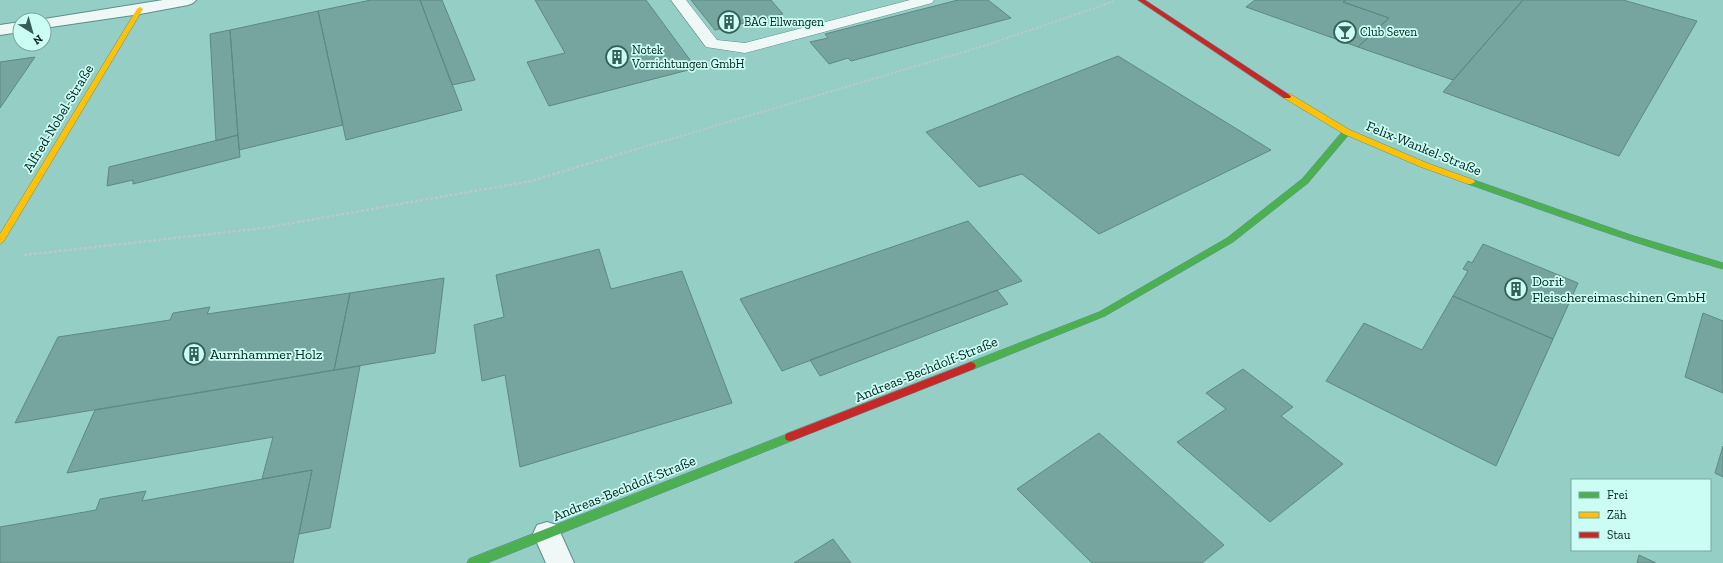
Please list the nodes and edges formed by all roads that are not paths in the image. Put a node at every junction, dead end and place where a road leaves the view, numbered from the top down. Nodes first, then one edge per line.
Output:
1 (188, 0) edge
2 (678, 0) edge
3 (927, 0) edge
4 (1141, 0) edge
5 (140, 9) junction
6 (52, 22) edge
7 (12, 28) edge
8 (0, 30) edge
9 (1347, 132) junction
10 (0, 241) edge
11 (1723, 266) edge
12 (546, 534) junction
13 (473, 563) edge
14 (560, 563) edge

1 - 5 street
2 - 3 lane
4 - 9 street, Felix-Wankel-Straße
5 - 6 street
5 - 10 street, Alfred-Nobel-Straße
7 - 8 street
9 - 11 street, Felix-Wankel-Straße
9 - 12 street, Andreas-Bechdolf-Straße
12 - 13 street, Andreas-Bechdolf-Straße
12 - 14 street

